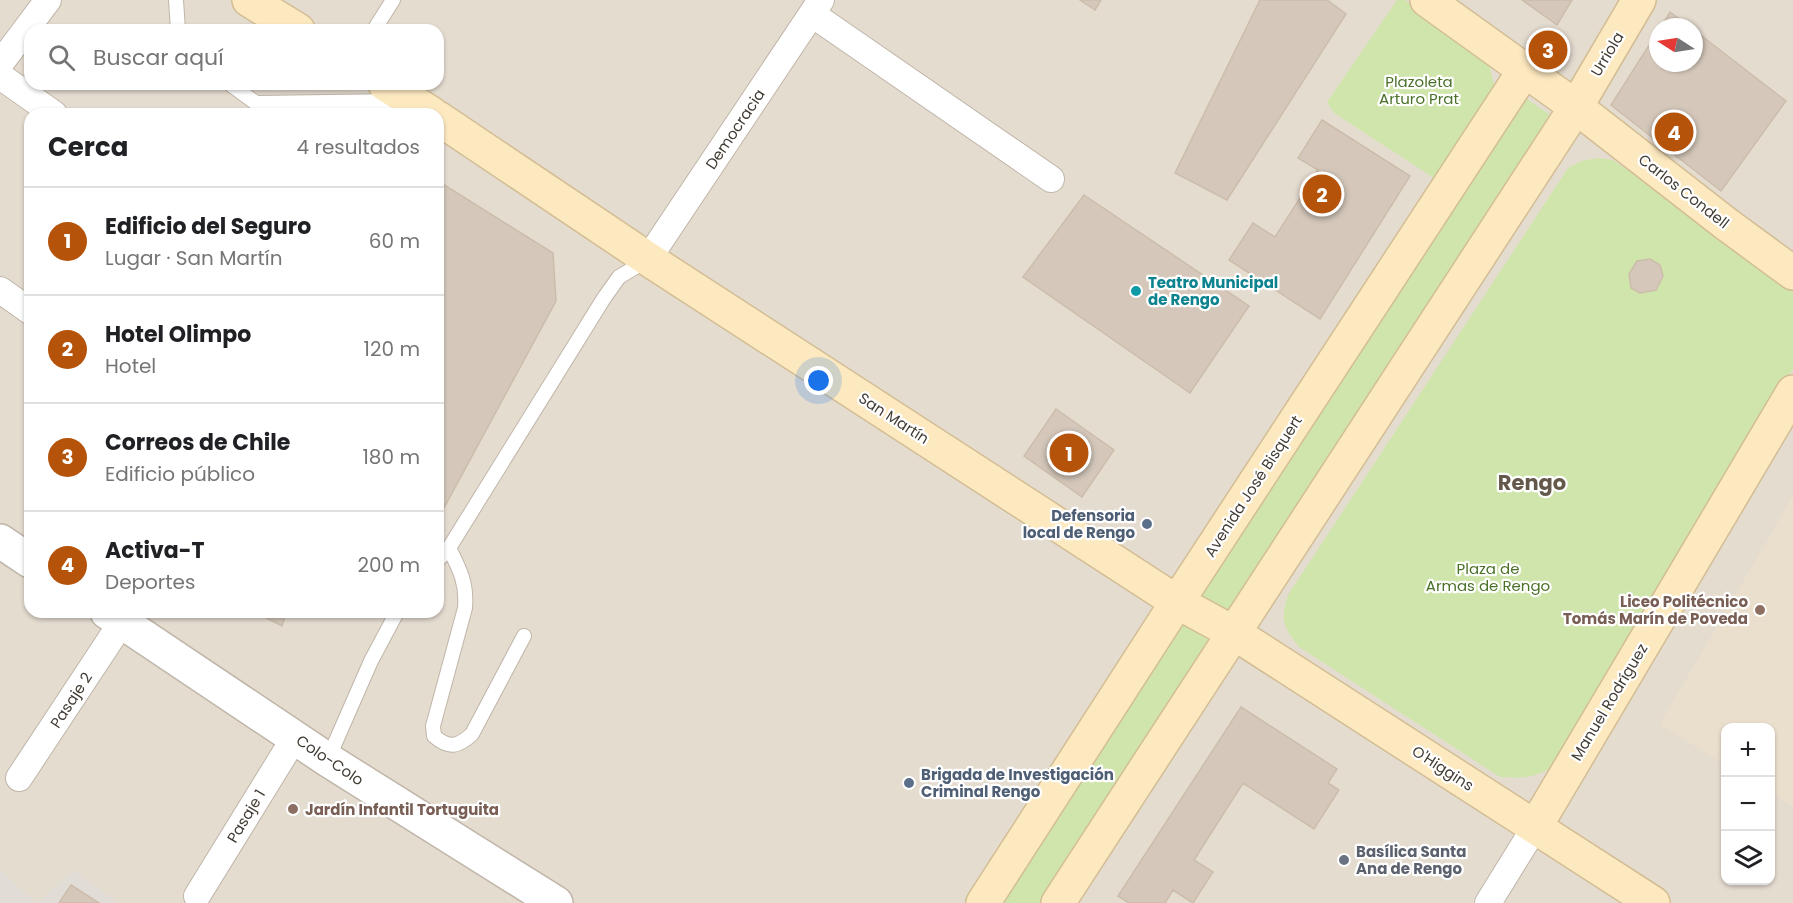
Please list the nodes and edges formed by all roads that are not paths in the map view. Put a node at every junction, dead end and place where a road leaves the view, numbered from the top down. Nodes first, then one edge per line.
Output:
1 (48, 0) edge
2 (176, 0) edge
3 (249, 0) edge
4 (393, 0) edge
5 (1427, 0) edge
6 (1639, 0) edge
7 (816, 7) edge
8 (30, 24) edge
9 (178, 24) edge
10 (288, 24) edge
11 (378, 24) edge
12 (24, 32) edge
13 (0, 64) edge
14 (1524, 71) junction
15 (0, 76) edge
16 (238, 90) edge
17 (395, 90) edge
18 (1576, 107) junction
19 (45, 108) edge
20 (364, 108) edge
21 (423, 108) edge
22 (444, 122) edge
23 (1051, 179) dead end
24 (648, 259) junction
25 (1793, 273) edge
26 (0, 290) edge
27 (24, 307) edge
28 (1793, 392) edge
29 (0, 541) edge
30 (449, 548) junction
31 (444, 553) edge
32 (24, 557) edge
33 (1177, 602) junction
34 (114, 618) edge
35 (116, 618) edge
36 (394, 618) edge
37 (1234, 633) junction
38 (524, 636) dead end
39 (295, 737) junction
40 (328, 760) junction
41 (19, 778) dead end
42 (1535, 827) junction
43 (197, 896) dead end
44 (556, 903) edge
45 (983, 903) edge
46 (1058, 903) edge
47 (1488, 903) edge
48 (1653, 903) edge

1 - 8 street
2 - 9 lane
3 - 10 main road
4 - 11 lane
5 - 14 main road, Carlos Condell
6 - 18 main road, Urriola
7 - 23 street
7 - 24 street, Democracia
12 - 13 street
14 - 18 main road, Carlos Condell
14 - 33 main road, Avenida José Bisquert
15 - 19 street
16 - 20 lane
17 - 21 main road, San Martín
18 - 25 main road, Carlos Condell
18 - 37 main road
22 - 24 main road, San Martín
24 - 30 lane
24 - 33 main road, San Martín
26 - 27 street
28 - 42 main road, Manuel Rodríguez
29 - 32 street
30 - 31 lane
30 - 38 lane
33 - 37 main road, San Martín
33 - 45 main road, Avenida José Bisquert
34 - 41 street, Pasaje 2
35 - 39 street, Colo-Colo
36 - 40 lane
37 - 42 main road, O'Higgins
37 - 46 main road
39 - 40 street, Colo-Colo
39 - 43 street, Pasaje 1
40 - 44 street, Colo-Colo
42 - 47 street
42 - 48 main road, O'Higgins

